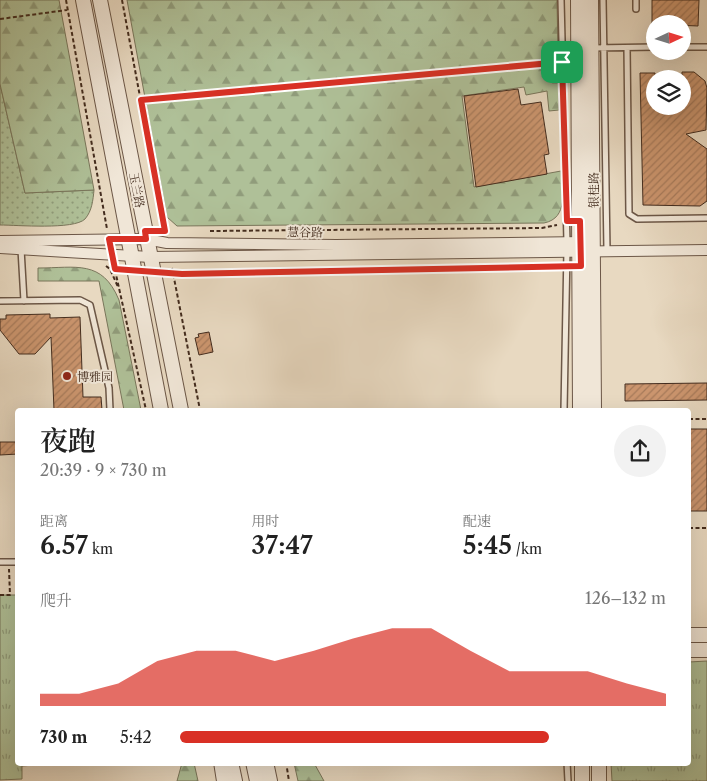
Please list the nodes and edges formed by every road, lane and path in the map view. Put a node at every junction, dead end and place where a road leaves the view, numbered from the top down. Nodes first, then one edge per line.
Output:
1 (66, 0) edge
2 (83, 0) edge
3 (100, 0) edge
4 (122, 0) edge
5 (561, 0) edge
6 (578, 0) edge
7 (591, 0) edge
8 (603, 0) edge
9 (636, 0) edge
10 (636, 9) dead end
11 (67, 10) junction
12 (0, 19) edge
13 (646, 47) edge
14 (691, 47) edge
15 (707, 47) edge
16 (598, 48) junction
17 (627, 48) junction
18 (562, 62) junction
19 (141, 100) junction
20 (707, 218) edge
21 (567, 221) junction
22 (101, 231) dead end
23 (165, 231) junction
24 (172, 231) dead end
25 (209, 231) dead end
26 (146, 235) junction
27 (127, 239) junction
28 (0, 240) edge
29 (167, 243) junction
30 (584, 247) junction
31 (0, 248) edge
32 (21, 248) junction
33 (707, 250) edge
34 (112, 255) junction
35 (150, 257) junction
36 (170, 257) junction
37 (132, 264) junction
38 (105, 265) dead end
39 (566, 266) junction
40 (110, 269) junction
41 (115, 269) junction
42 (153, 272) junction
43 (173, 273) junction
44 (24, 300) junction
45 (122, 300) junction
46 (0, 301) edge
47 (110, 408) edge
48 (146, 408) edge
49 (161, 408) edge
50 (181, 408) edge
51 (200, 408) edge
52 (564, 408) edge
53 (580, 408) edge
54 (594, 408) edge
55 (691, 419) edge
56 (707, 419) edge
57 (691, 528) edge
58 (707, 528) edge
59 (0, 562) edge
60 (9, 562) junction
61 (15, 562) edge
62 (0, 595) edge
63 (691, 635) edge
64 (707, 635) edge
65 (691, 650) edge
66 (707, 650) edge
67 (222, 766) edge
68 (232, 766) edge
69 (254, 766) edge
70 (267, 766) edge
71 (287, 766) edge
72 (567, 766) edge
73 (582, 766) edge
74 (599, 766) edge
75 (224, 781) edge
76 (235, 781) edge
77 (257, 781) edge
78 (270, 781) edge
79 (289, 781) edge
80 (568, 781) edge
81 (582, 781) edge
82 (600, 781) edge

1 - 11 path
2 - 27 street, 玉兰路
3 - 26 street, 玉兰路
4 - 19 path
5 - 18 lane
6 - 30 street, 银桂路
7 - 16 street, 银桂路
8 - 16 lane
9 - 10 lane
11 - 12 path
11 - 22 path
13 - 17 lane
14 - 15 lane
16 - 17 lane
16 - 30 street, 银桂路
17 - 20 lane
18 - 19 path
18 - 21 lane
19 - 23 path
21 - 25 path
21 - 30 lane
23 - 24 path
23 - 26 path
23 - 29 path
26 - 27 street, 慧谷路
26 - 29 street, 慧谷路
26 - 35 street, 玉兰路
27 - 28 street, 慧谷路
27 - 37 street, 玉兰路
29 - 30 street, 慧谷路
30 - 33 street, 慧谷路
30 - 36 street, 慧谷路
30 - 39 lane
30 - 53 street, 银桂路
30 - 54 street, 银桂路
31 - 32 street, 慧谷路
32 - 34 street, 慧谷路
32 - 44 lane
34 - 37 street, 慧谷路
34 - 41 path
35 - 36 street, 慧谷路
35 - 37 street, 慧谷路
35 - 42 street, 玉兰路
36 - 43 path
37 - 41 path
37 - 49 street, 玉兰路
38 - 40 path
39 - 43 path
39 - 52 lane
40 - 41 path
40 - 45 path
41 - 45 path
42 - 43 path
42 - 50 street, 玉兰路
43 - 51 path
44 - 46 lane
44 - 47 lane
45 - 48 path
55 - 56 path
57 - 58 path
59 - 60 lane
60 - 61 lane
60 - 62 path
63 - 64 street
65 - 66 street
67 - 75 street
68 - 76 street
69 - 77 street
70 - 78 street
71 - 79 path
72 - 80 lane
73 - 81 street
74 - 82 street

